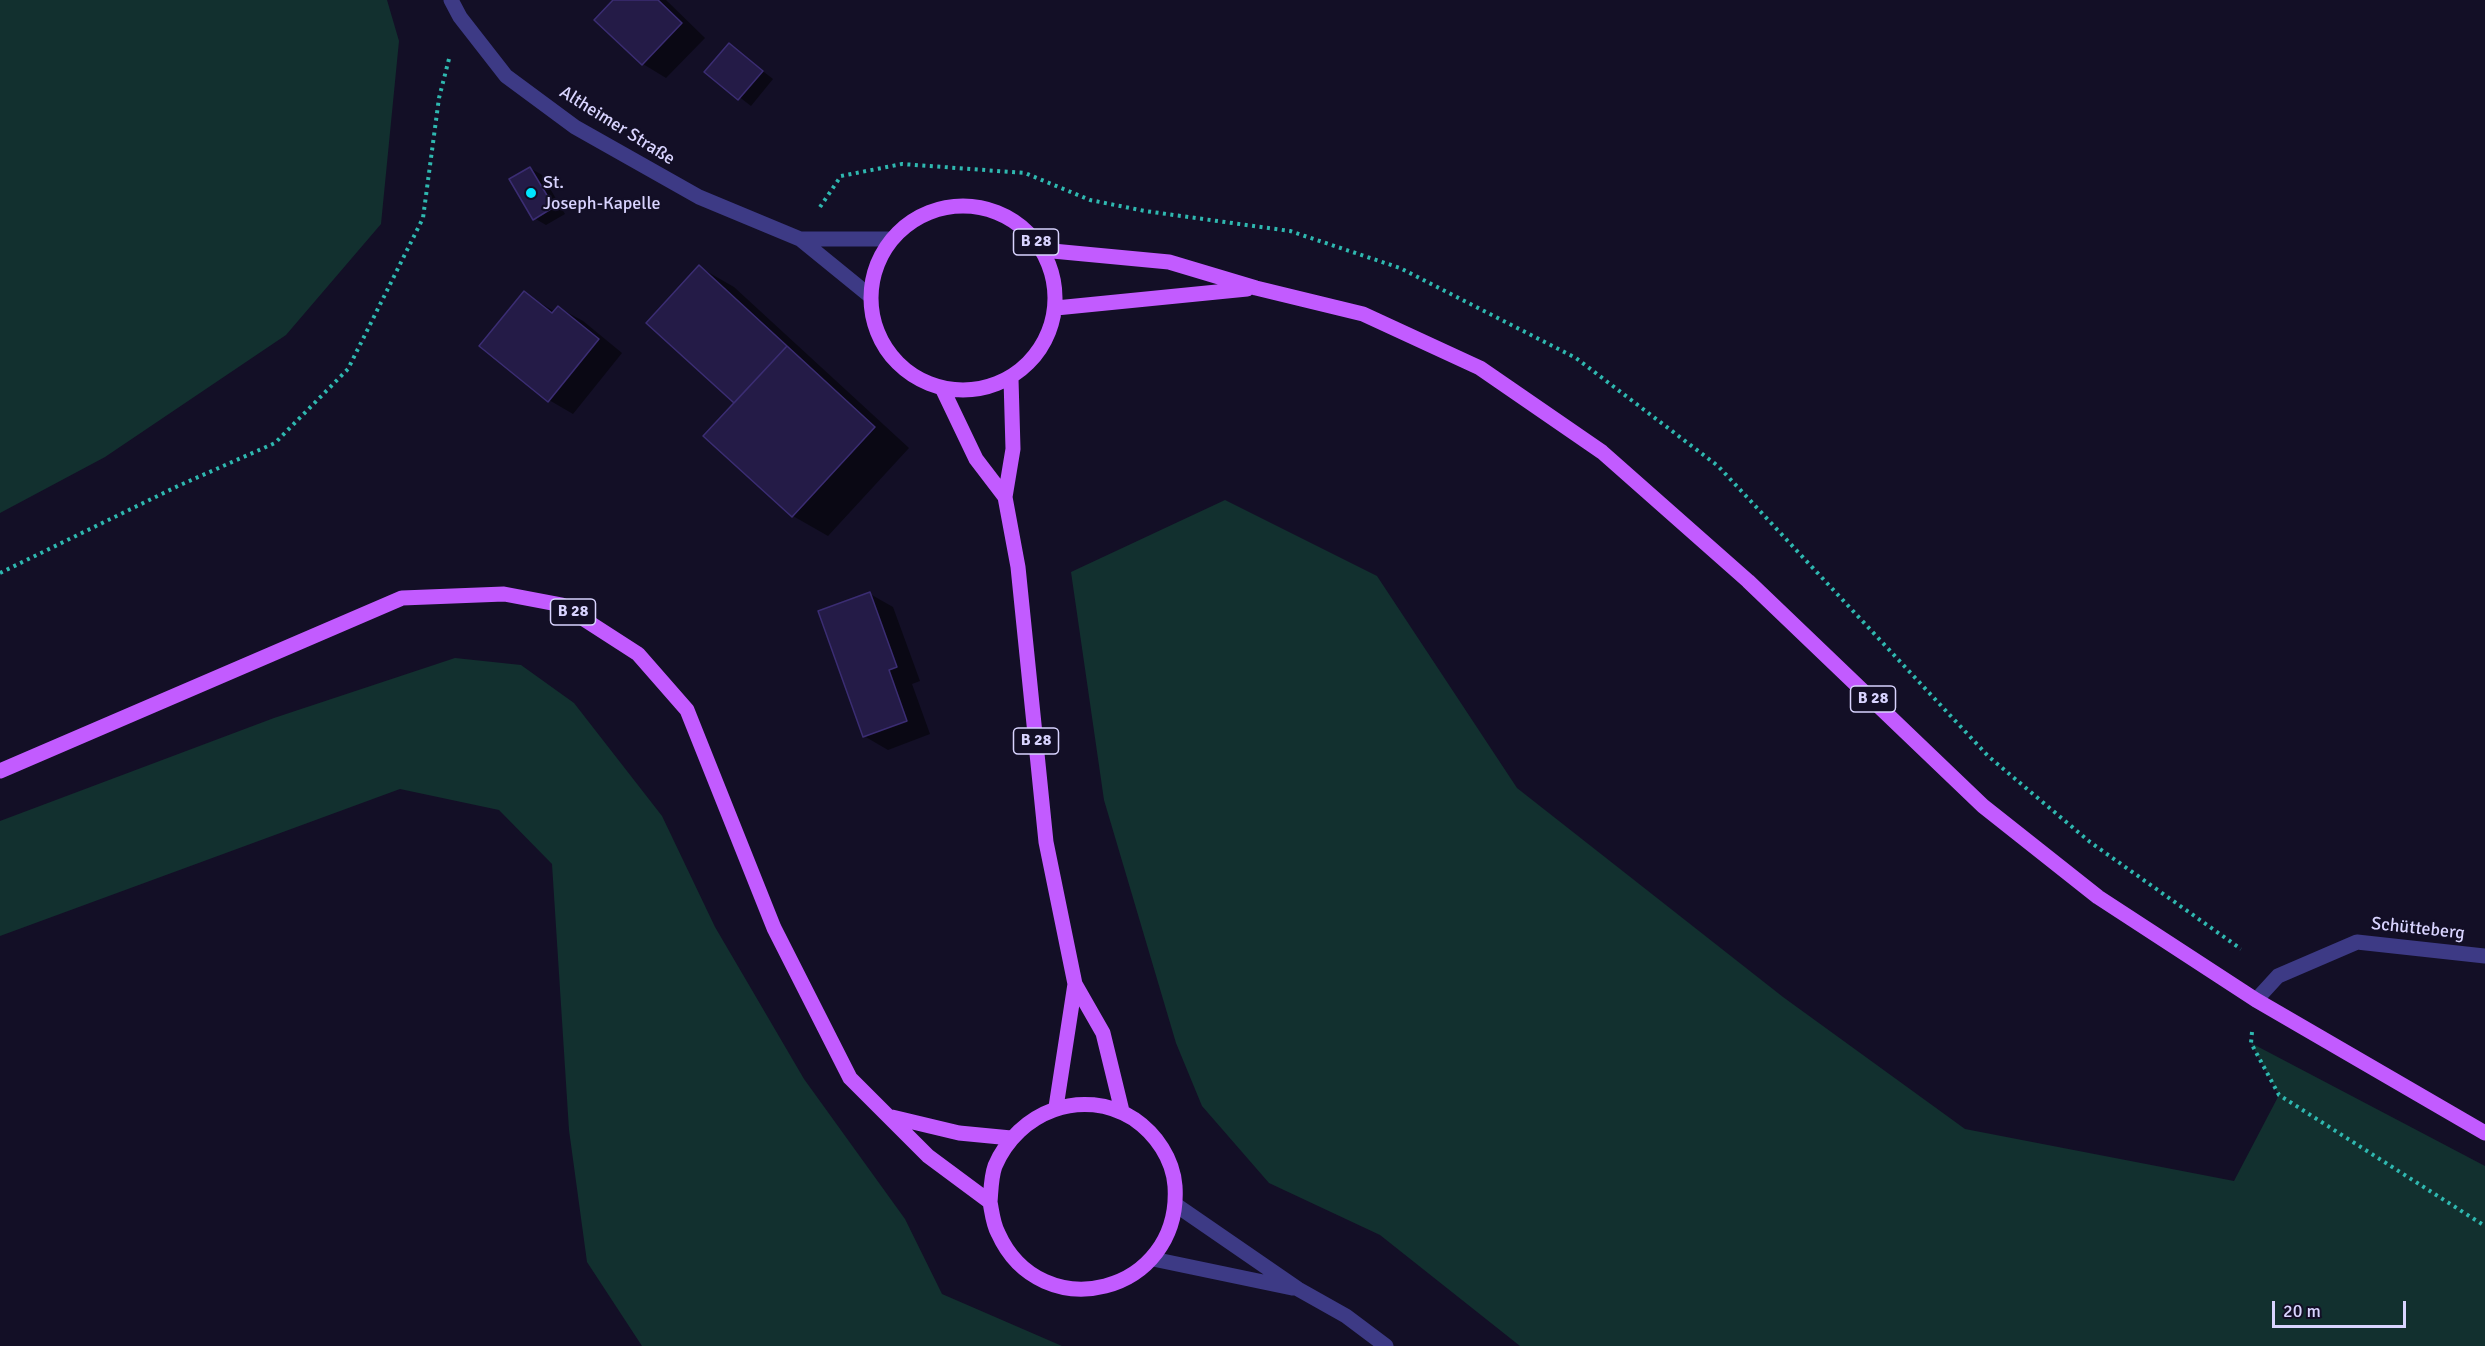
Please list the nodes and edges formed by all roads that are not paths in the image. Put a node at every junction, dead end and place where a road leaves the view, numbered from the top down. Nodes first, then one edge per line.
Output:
1 (451, 0) edge
2 (800, 238) junction
3 (891, 239) junction
4 (1042, 250) junction
5 (1256, 288) junction
6 (870, 296) junction
7 (1056, 308) junction
8 (1011, 379) junction
9 (943, 390) junction
10 (1005, 497) junction
11 (0, 771) edge
12 (2485, 956) edge
13 (1074, 984) junction
14 (2256, 1000) junction
15 (1056, 1107) junction
16 (1122, 1111) junction
17 (891, 1118) junction
18 (2485, 1133) edge
19 (1011, 1138) junction
20 (990, 1202) junction
21 (1176, 1204) junction
22 (1153, 1259) junction
23 (1298, 1289) junction
24 (1386, 1346) edge

1 - 2 street, Altheimer Straße
2 - 3 street, Altheimer Straße
2 - 6 street, Altheimer Straße
3 - 4 main road, B 28
3 - 6 main road, B 28
4 - 5 main road, B 28
4 - 7 main road, B 28
5 - 7 main road, B 28
5 - 14 main road, B 28
6 - 9 main road, B 28
7 - 8 main road, B 28
8 - 9 main road, B 28
8 - 10 main road, B 28
9 - 10 main road, B 28
10 - 13 main road, B 28
11 - 17 main road, B 28
12 - 14 street, Schütteberg
13 - 15 main road, B 28
13 - 16 main road, B 28
14 - 18 main road, B 28
15 - 16 main road
15 - 19 main road
16 - 21 main road
17 - 19 main road
17 - 20 main road, B 28
19 - 20 main road
20 - 22 main road
21 - 22 main road
21 - 23 street
22 - 23 street
23 - 24 street

